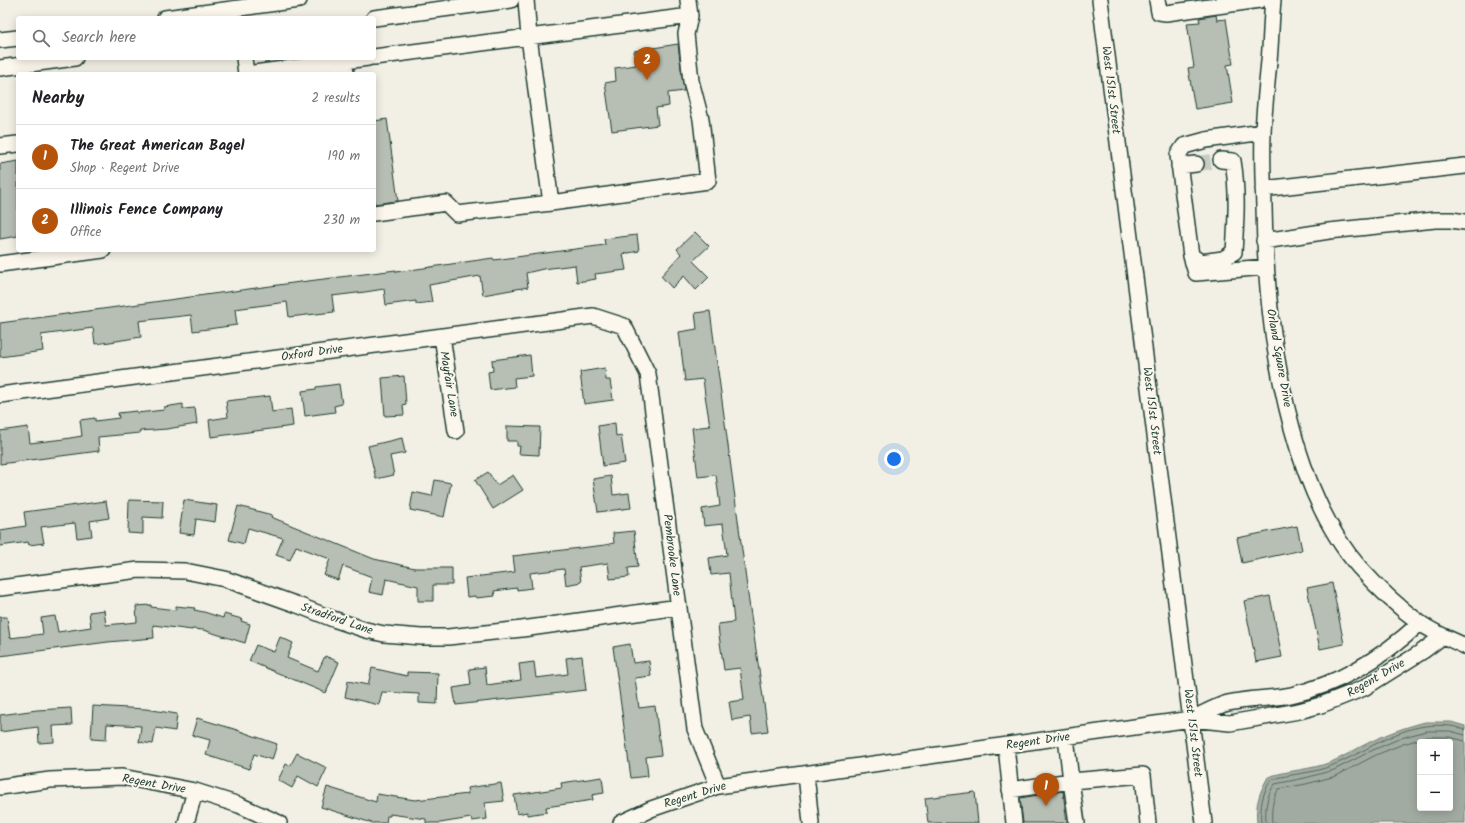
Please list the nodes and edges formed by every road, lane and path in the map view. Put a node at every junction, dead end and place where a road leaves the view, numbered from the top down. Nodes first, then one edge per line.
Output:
1 (299, 0) edge
2 (511, 0) edge
3 (526, 0) edge
4 (688, 0) edge
5 (1100, 0) edge
6 (1157, 0) edge
7 (1273, 0) edge
8 (1250, 1) edge
9 (180, 16) edge
10 (690, 16) junction
11 (376, 18) edge
12 (529, 37) junction
13 (16, 38) edge
14 (0, 40) edge
15 (376, 57) edge
16 (60, 60) edge
17 (244, 60) edge
18 (360, 60) edge
19 (345, 64) edge
20 (0, 68) edge
21 (246, 72) edge
22 (266, 72) edge
23 (1263, 132) junction
24 (16, 144) edge
25 (0, 146) edge
26 (1221, 160) dead end
27 (1196, 164) tunnel mouth
28 (1179, 166) junction
29 (1465, 166) edge
30 (1263, 189) junction
31 (551, 203) junction
32 (376, 213) edge
33 (1465, 222) edge
34 (1264, 241) junction
35 (88, 252) edge
36 (1191, 256) junction
37 (0, 264) edge
38 (1266, 267) junction
39 (624, 326) joint
40 (442, 336) junction
41 (0, 395) edge
42 (456, 431) dead end
43 (0, 588) edge
44 (679, 607) junction
45 (1420, 623) junction
46 (1443, 636) junction
47 (1465, 646) edge
48 (1191, 719) junction
49 (1066, 737) junction
50 (1006, 746) junction
51 (806, 774) junction
52 (1071, 781) junction
53 (718, 786) junction
54 (0, 787) edge
55 (1010, 790) junction
56 (194, 791) junction
57 (186, 823) edge
58 (279, 823) edge
59 (621, 823) edge
60 (811, 823) edge
61 (1014, 823) edge
62 (1077, 823) edge
63 (1148, 823) edge
64 (1204, 823) edge

1 - 9 street
2 - 11 street
3 - 12 street
4 - 10 street
5 - 48 street, West 151st Street
6 - 8 street
7 - 23 street, Orland Square Drive
10 - 12 street
10 - 31 street
12 - 15 street
12 - 31 street
13 - 14 street
16 - 20 street
17 - 21 street
18 - 19 street
19 - 22 street
23 - 28 street
23 - 30 street, Orland Square Drive
24 - 25 street
26 - 36 street
27 - 28 street
28 - 36 street
29 - 30 street
30 - 34 street, Orland Square Drive
31 - 32 street
33 - 34 street
34 - 38 street, Orland Square Drive
35 - 37 street
36 - 38 street
38 - 45 street, Orland Square Drive
39 - 40 street, Oxford Drive
39 - 44 street, Pembrooke Lane
40 - 41 street, Oxford Drive
40 - 42 street, Mayfair Lane
43 - 44 street, Stradford Lane
44 - 53 street, Pembrooke Lane
45 - 46 street, Orland Square Drive
45 - 48 street
46 - 47 street, Orland Square Drive
46 - 48 street, Regent Drive
48 - 49 street, Regent Drive
48 - 64 street, West 151st Street
49 - 50 street, Regent Drive
49 - 52 street
50 - 51 street, Regent Drive
50 - 55 street
51 - 53 street, Regent Drive
51 - 60 street
52 - 55 street
52 - 62 street
52 - 63 street
53 - 59 street, Regent Drive
54 - 56 street, Regent Drive
55 - 61 street
56 - 57 street
56 - 58 street, Regent Drive

